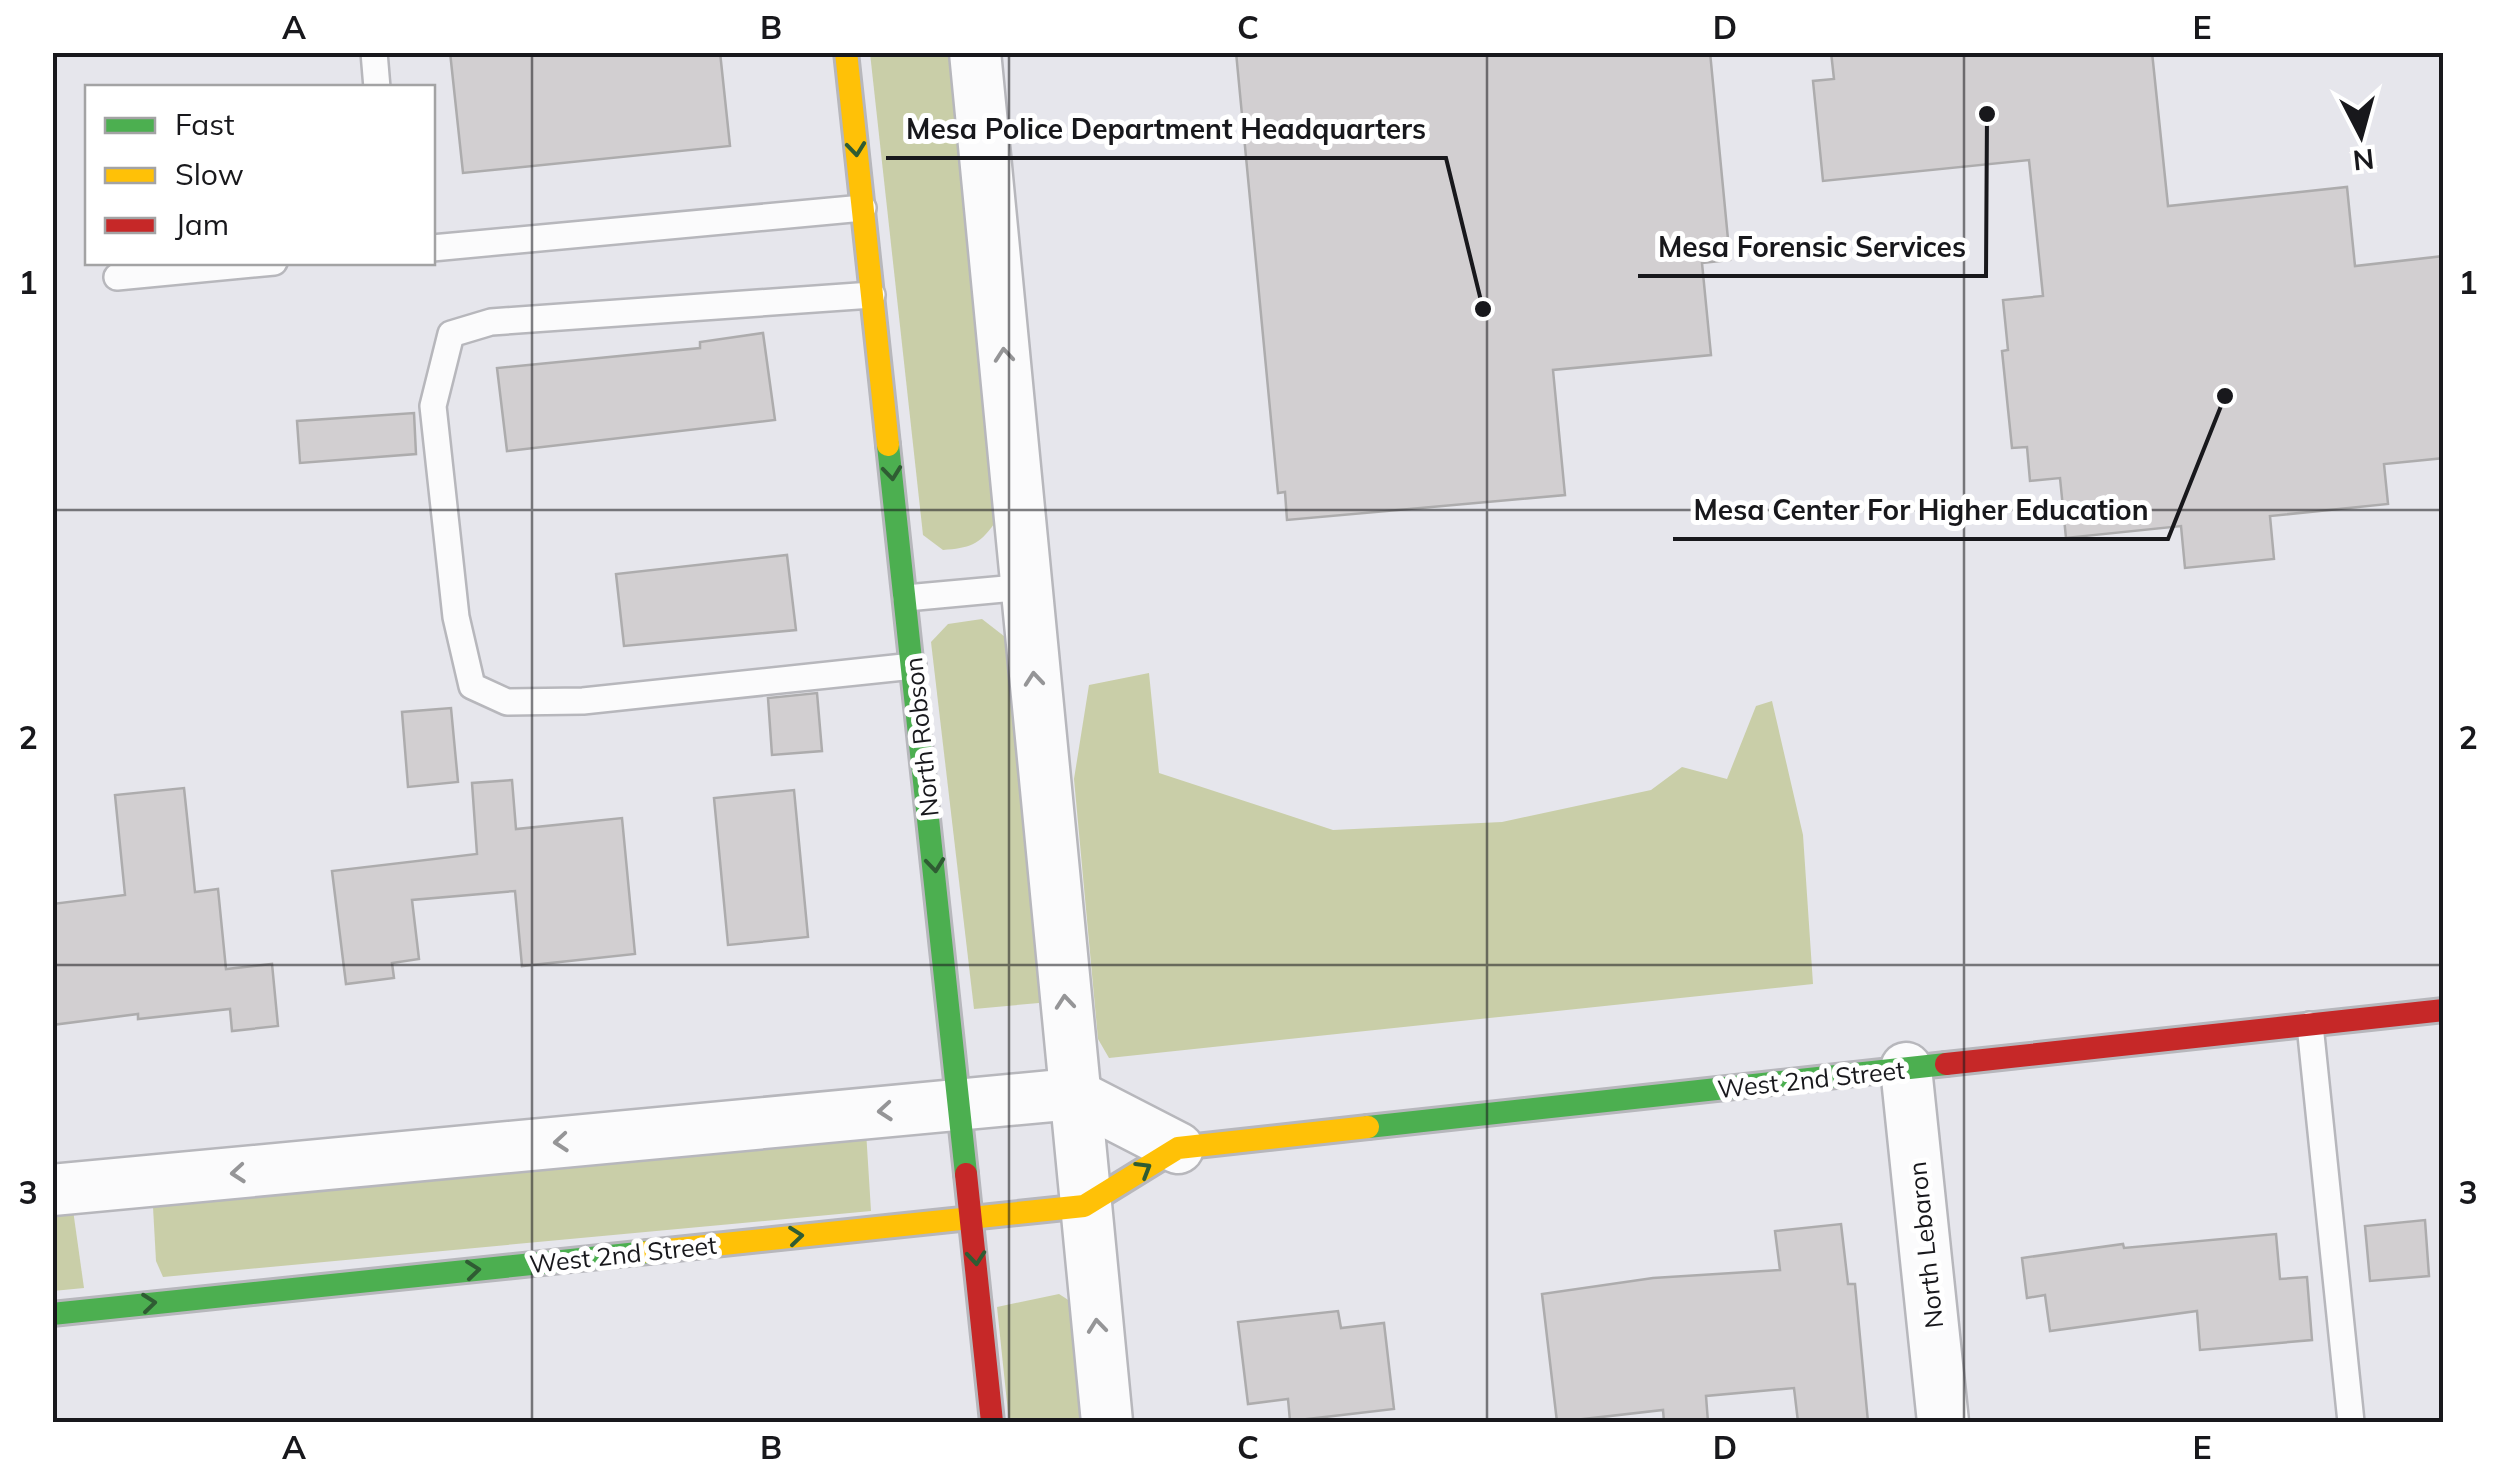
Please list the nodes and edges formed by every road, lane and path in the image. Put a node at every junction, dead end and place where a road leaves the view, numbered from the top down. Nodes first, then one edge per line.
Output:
1 (374, 52) edge
2 (846, 52) edge
3 (975, 52) edge
4 (377, 85) edge
5 (863, 208) junction
6 (435, 248) edge
7 (243, 265) edge
8 (117, 277) dead end
9 (872, 294) junction
10 (1026, 586) junction
11 (906, 598) junction
12 (913, 666) junction
13 (2444, 1010) edge
14 (2310, 1025) junction
15 (1906, 1068) junction
16 (1073, 1094) junction
17 (961, 1104) junction
18 (1178, 1148) junction
19 (52, 1190) edge
20 (1084, 1206) junction
21 (972, 1218) junction
22 (52, 1314) edge
23 (992, 1422) edge
24 (1107, 1422) edge
25 (1944, 1422) edge
26 (2351, 1422) edge

1 - 4 lane
2 -> 5 street, North Robson
10 -> 3 street
5 - 6 lane
5 - 9 street, North Robson
7 - 8 lane
9 -> 11 street, North Robson
9 - 12 lane
10 - 11 lane
16 -> 10 street
11 - 12 street, North Robson
12 -> 17 street, North Robson
13 - 14 street, West 2nd Street
14 - 15 street, West 2nd Street
14 - 26 lane
15 - 18 street, West 2nd Street
15 - 25 street, North Lebaron
16 - 17 street
16 - 18 street
16 - 20 street
17 -> 19 street
17 - 21 street, North Robson
20 -> 18 street, West 2nd Street
20 - 21 street, West 2nd Street
24 -> 20 street
22 -> 21 street, West 2nd Street
21 -> 23 street, North Robson

